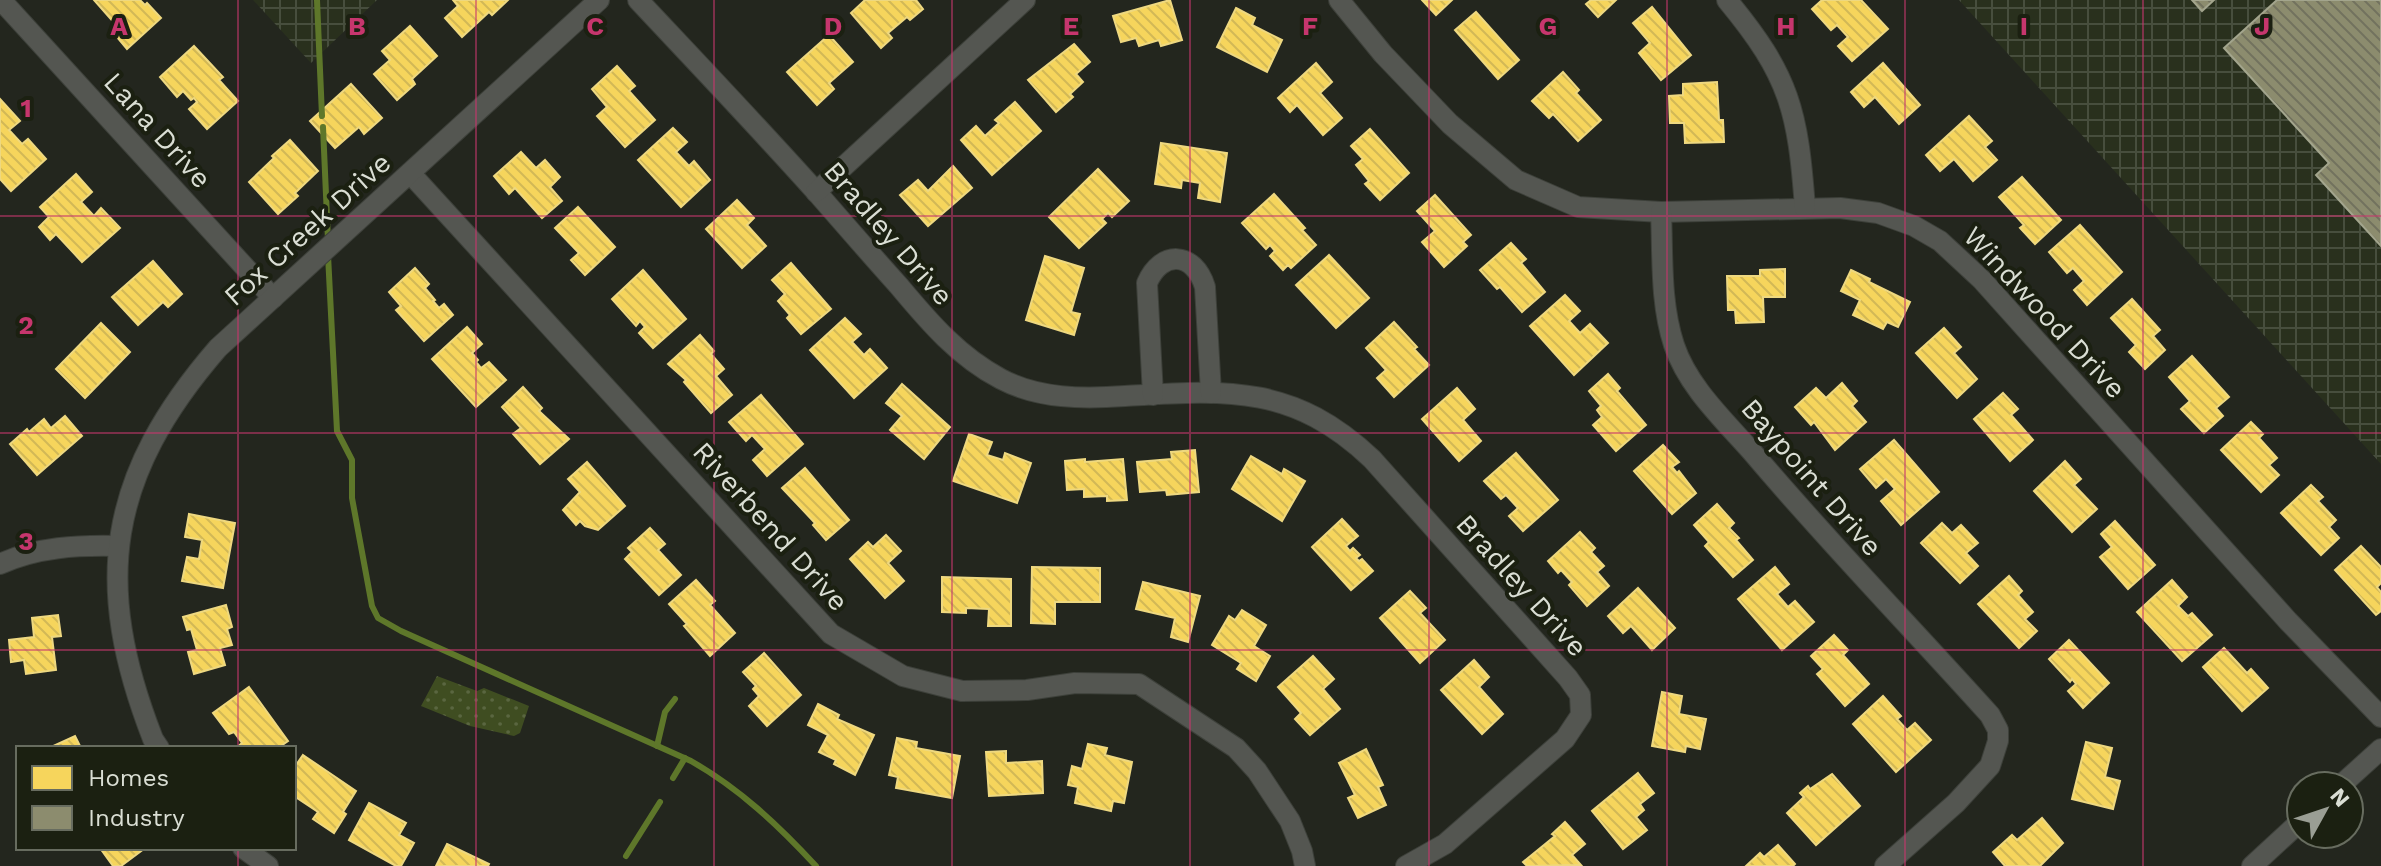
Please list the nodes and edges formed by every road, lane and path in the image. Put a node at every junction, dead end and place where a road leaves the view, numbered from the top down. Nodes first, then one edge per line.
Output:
1 (1, 0) edge
2 (599, 0) edge
3 (638, 0) edge
4 (1025, 0) edge
5 (1339, 0) edge
6 (1727, 0) edge
7 (410, 173) junction
8 (816, 192) junction
9 (1805, 208) junction
10 (1661, 212) junction
11 (273, 298) junction
12 (1211, 393) junction
13 (1153, 395) junction
14 (118, 546) junction
15 (0, 564) edge
16 (2381, 717) edge
17 (158, 746) edge
18 (2381, 749) edge
19 (2358, 770) edge
20 (2285, 836) edge
21 (246, 850) edge
22 (268, 866) edge
23 (1305, 866) edge
24 (1406, 866) edge
25 (1885, 866) edge
26 (2252, 866) edge

1 - 11 street, Lana Drive
2 - 7 street, Fox Creek Drive
3 - 8 street, Bradley Drive
4 - 8 street
5 - 10 street, Windwood Drive
6 - 9 street
7 - 11 street, Fox Creek Drive
7 - 23 street, Riverbend Drive
8 - 13 street, Bradley Drive
9 - 10 street, Windwood Drive
9 - 16 street, Windwood Drive
10 - 25 street, Baypoint Drive
11 - 14 street, Fox Creek Drive
12 - 13 street, Bradley Drive
12 - 13 street
12 - 24 street, Bradley Drive
14 - 15 street
14 - 17 street, Fox Creek Drive
18 - 19 street
20 - 26 street
21 - 22 street

